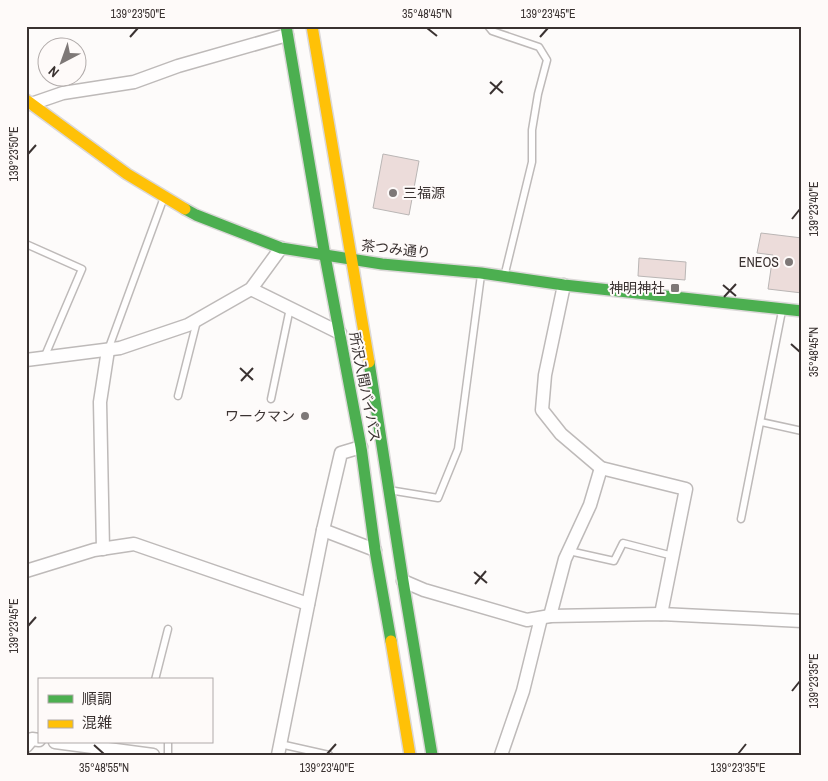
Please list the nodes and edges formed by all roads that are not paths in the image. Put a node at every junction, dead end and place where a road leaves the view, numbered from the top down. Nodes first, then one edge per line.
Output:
1 (312, 26) edge
2 (488, 26) edge
3 (286, 31) edge
4 (29, 102) edge
5 (164, 197) junction
6 (26, 244) edge
7 (281, 248) junction
8 (325, 256) junction
9 (352, 260) junction
10 (481, 273) junction
11 (504, 276) junction
12 (564, 285) junction
13 (251, 289) junction
14 (290, 308) junction
15 (783, 309) junction
16 (802, 311) edge
17 (198, 320) junction
18 (340, 333) junction
19 (108, 350) junction
20 (44, 358) junction
21 (26, 360) edge
22 (178, 396) dead end
23 (271, 399) dead end
24 (761, 422) junction
25 (802, 431) edge
26 (361, 447) junction
27 (601, 468) junction
28 (390, 490) junction
29 (741, 519) dead end
30 (323, 530) junction
31 (103, 549) junction
32 (375, 550) junction
33 (569, 551) junction
34 (673, 556) junction
35 (26, 571) edge
36 (403, 581) junction
37 (308, 604) junction
38 (661, 614) junction
39 (545, 617) junction
40 (802, 621) edge
41 (168, 629) dead end
42 (156, 678) edge
43 (38, 740) edge
44 (62, 744) edge
45 (26, 746) edge
46 (279, 749) edge
47 (83, 750) edge
48 (153, 755) edge
49 (329, 755) edge
50 (410, 755) edge
51 (432, 755) edge
52 (501, 755) edge

1 - 9 main road, 所沢入間バイパス
2 - 11 lane
3 - 4 street
3 - 8 main road, 所沢入間バイパス
4 - 5 main road, 茶つみ通り
5 - 7 main road, 茶つみ通り
5 - 19 lane
6 - 20 lane
7 - 8 main road, 茶つみ通り
7 - 13 street
8 - 9 main road, 茶つみ通り
8 - 18 main road, 所沢入間バイパス
9 - 10 main road, 茶つみ通り
9 - 28 main road, 所沢入間バイパス
10 - 11 main road, 茶つみ通り
10 - 28 lane
11 - 12 main road, 茶つみ通り
12 - 15 main road, 茶つみ通り
12 - 27 street
13 - 14 street
13 - 17 street
14 - 18 street
14 - 23 lane
15 - 16 main road, 茶つみ通り
15 - 24 lane
17 - 19 street
17 - 22 lane
18 - 26 main road, 所沢入間バイパス
19 - 20 street
19 - 31 street
20 - 21 street
24 - 25 lane
24 - 29 lane
26 - 30 street
26 - 32 main road, 所沢入間バイパス
27 - 33 street
27 - 34 street
28 - 36 main road, 所沢入間バイパス
30 - 32 street
30 - 37 street
31 - 35 street
31 - 37 street
32 - 50 main road, 所沢入間バイパス
33 - 34 lane
33 - 39 street
34 - 38 street
36 - 39 street
36 - 51 main road, 所沢入間バイパス
37 - 46 street
38 - 39 street
38 - 40 street
39 - 52 street
41 - 42 lane
43 - 45 street
44 - 47 street
46 - 49 lane
47 - 48 street

